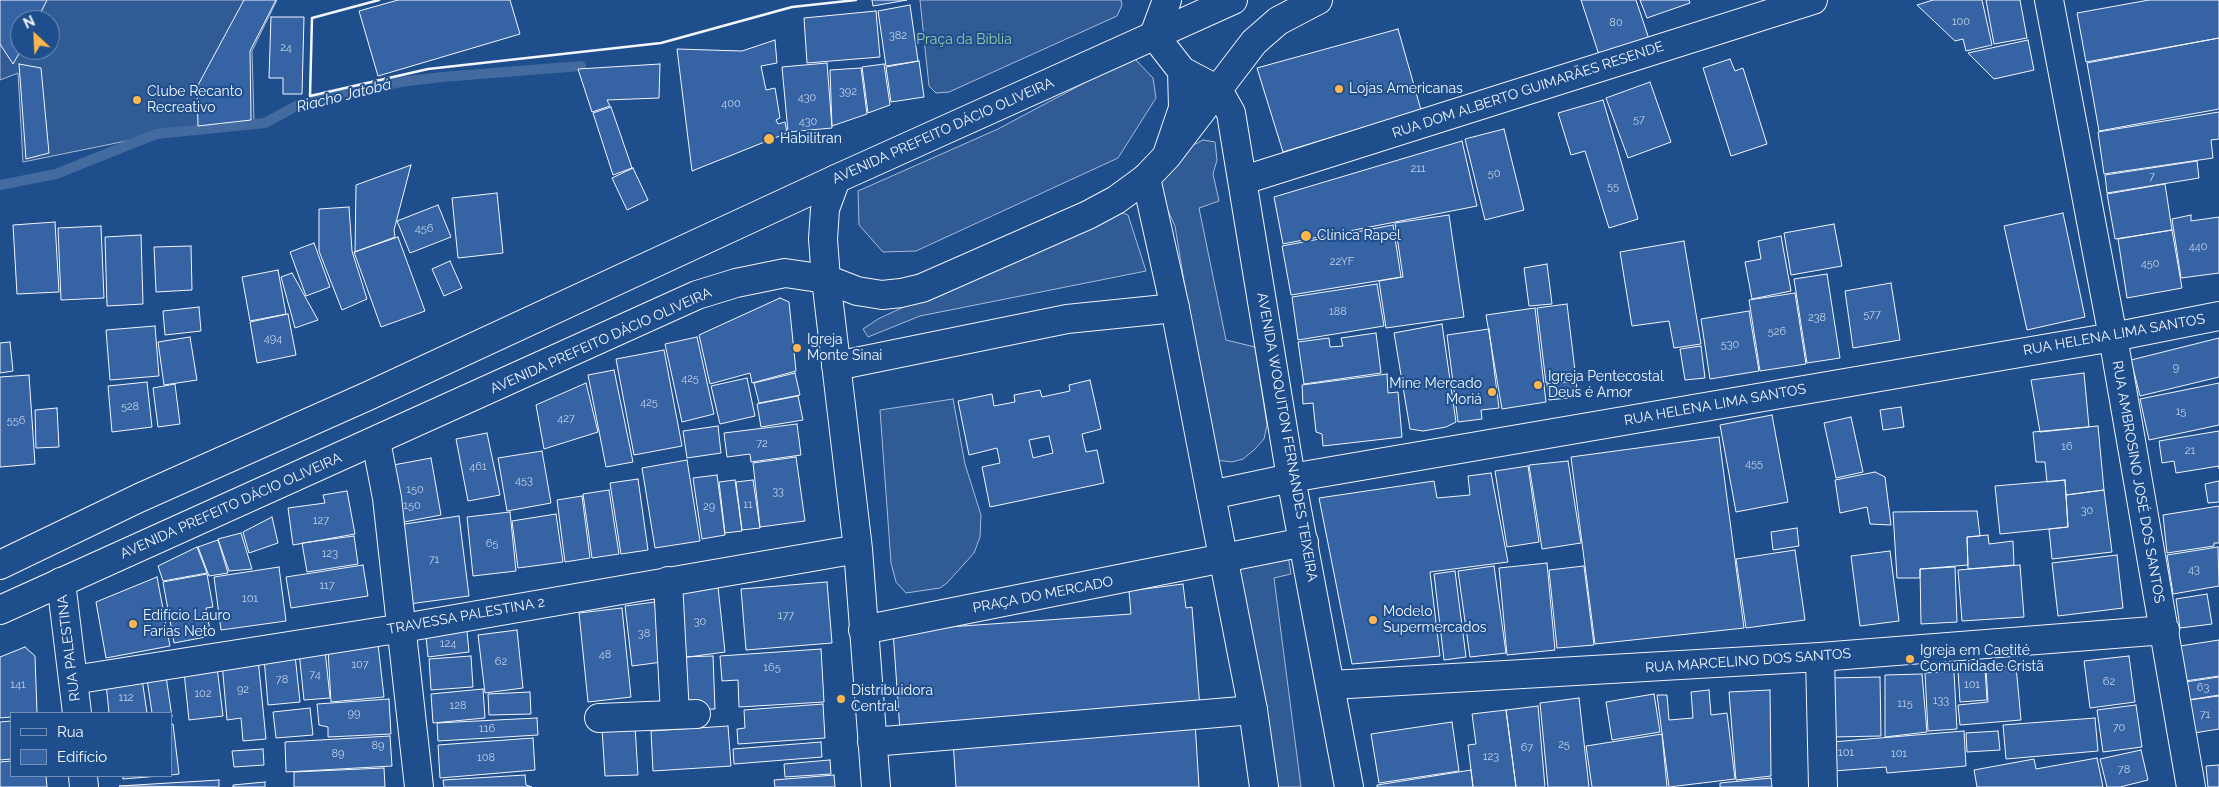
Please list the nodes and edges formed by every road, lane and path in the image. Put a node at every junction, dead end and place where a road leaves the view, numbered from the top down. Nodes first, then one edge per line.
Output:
1 (1167, 0) edge
2 (1233, 0) edge
3 (1318, 0) edge
4 (1813, 0) edge
5 (2049, 0) edge
6 (1154, 35) junction
7 (1182, 71) junction
8 (1218, 90) junction
9 (1167, 156) junction
10 (1146, 178) junction
11 (836, 179) junction
12 (1244, 180) junction
13 (826, 280) junction
14 (1175, 308) junction
15 (2219, 316) edge
16 (2112, 337) junction
17 (836, 366) junction
18 (376, 441) junction
19 (1291, 478) junction
20 (1212, 495) junction
21 (1304, 542) junction
22 (858, 549) junction
23 (1223, 558) junction
24 (0, 565) edge
25 (668, 581) junction
26 (61, 582) junction
27 (0, 610) edge
28 (403, 628) junction
29 (863, 630) junction
30 (2165, 630) junction
31 (1820, 657) junction
32 (73, 680) junction
33 (1331, 685) junction
34 (1253, 710) junction
35 (76, 712) edge
36 (599, 718) dead end
37 (872, 742) junction
38 (419, 787) edge
39 (876, 787) edge
40 (1264, 787) edge
41 (1349, 787) edge
42 (1823, 787) edge
43 (2192, 787) edge

1 - 6 street
2 - 6 street, AVENIDA PREFEITO DÁCIO OLIVEIRA
3 - 8 street, AVENIDA PREFEITO DÁCIO OLIVEIRA
4 - 12 street, RUA DOM ALBERTO GUIMARÃES RESENDE
5 - 16 street, RUA AMBROSINO JOSÉ DOS SANTOS
6 - 7 street
6 - 11 street, AVENIDA PREFEITO DÁCIO OLIVEIRA
7 - 8 street
7 - 9 street
8 - 9 street, AVENIDA PREFEITO DÁCIO OLIVEIRA
8 - 12 street, AVENIDA WOQUITON FERNANDES TEIXEIRA
9 - 10 street, AVENIDA PREFEITO DÁCIO OLIVEIRA
10 - 13 street, AVENIDA PREFEITO DÁCIO OLIVEIRA
10 - 14 street
11 - 13 street
11 - 24 street, AVENIDA PREFEITO DÁCIO OLIVEIRA
12 - 19 street, AVENIDA WOQUITON FERNANDES TEIXEIRA
13 - 17 street
13 - 18 street, AVENIDA PREFEITO DÁCIO OLIVEIRA
14 - 17 street
14 - 20 street
15 - 16 street, RUA HELENA LIMA SANTOS
16 - 19 street, RUA HELENA LIMA SANTOS
16 - 30 street, RUA AMBROSINO JOSÉ DOS SANTOS
17 - 22 street
18 - 26 street, AVENIDA PREFEITO DÁCIO OLIVEIRA
18 - 28 street
19 - 20 street, RUA HELENA LIMA SANTOS
19 - 21 street, AVENIDA WOQUITON FERNANDES TEIXEIRA
20 - 23 street
21 - 23 street, PRAÇA DO MERCADO
21 - 33 street, AVENIDA WOQUITON FERNANDES TEIXEIRA
22 - 25 street, TRAVESSA PALESTINA 2
22 - 29 street
23 - 29 street, PRAÇA DO MERCADO
23 - 34 street
25 - 28 street, TRAVESSA PALESTINA 2
25 - 36 street
26 - 27 street, AVENIDA PREFEITO DÁCIO OLIVEIRA
26 - 32 street, RUA PALESTINA
28 - 32 street, TRAVESSA PALESTINA 2
28 - 38 street
29 - 37 street
30 - 31 street, RUA MARCELINO DOS SANTOS
30 - 43 street, RUA AMBROSINO JOSÉ DOS SANTOS
31 - 33 street, RUA MARCELINO DOS SANTOS
31 - 42 street
32 - 35 street, RUA PALESTINA
33 - 41 street, AVENIDA WOQUITON FERNANDES TEIXEIRA
34 - 37 street
34 - 40 street
37 - 39 street

